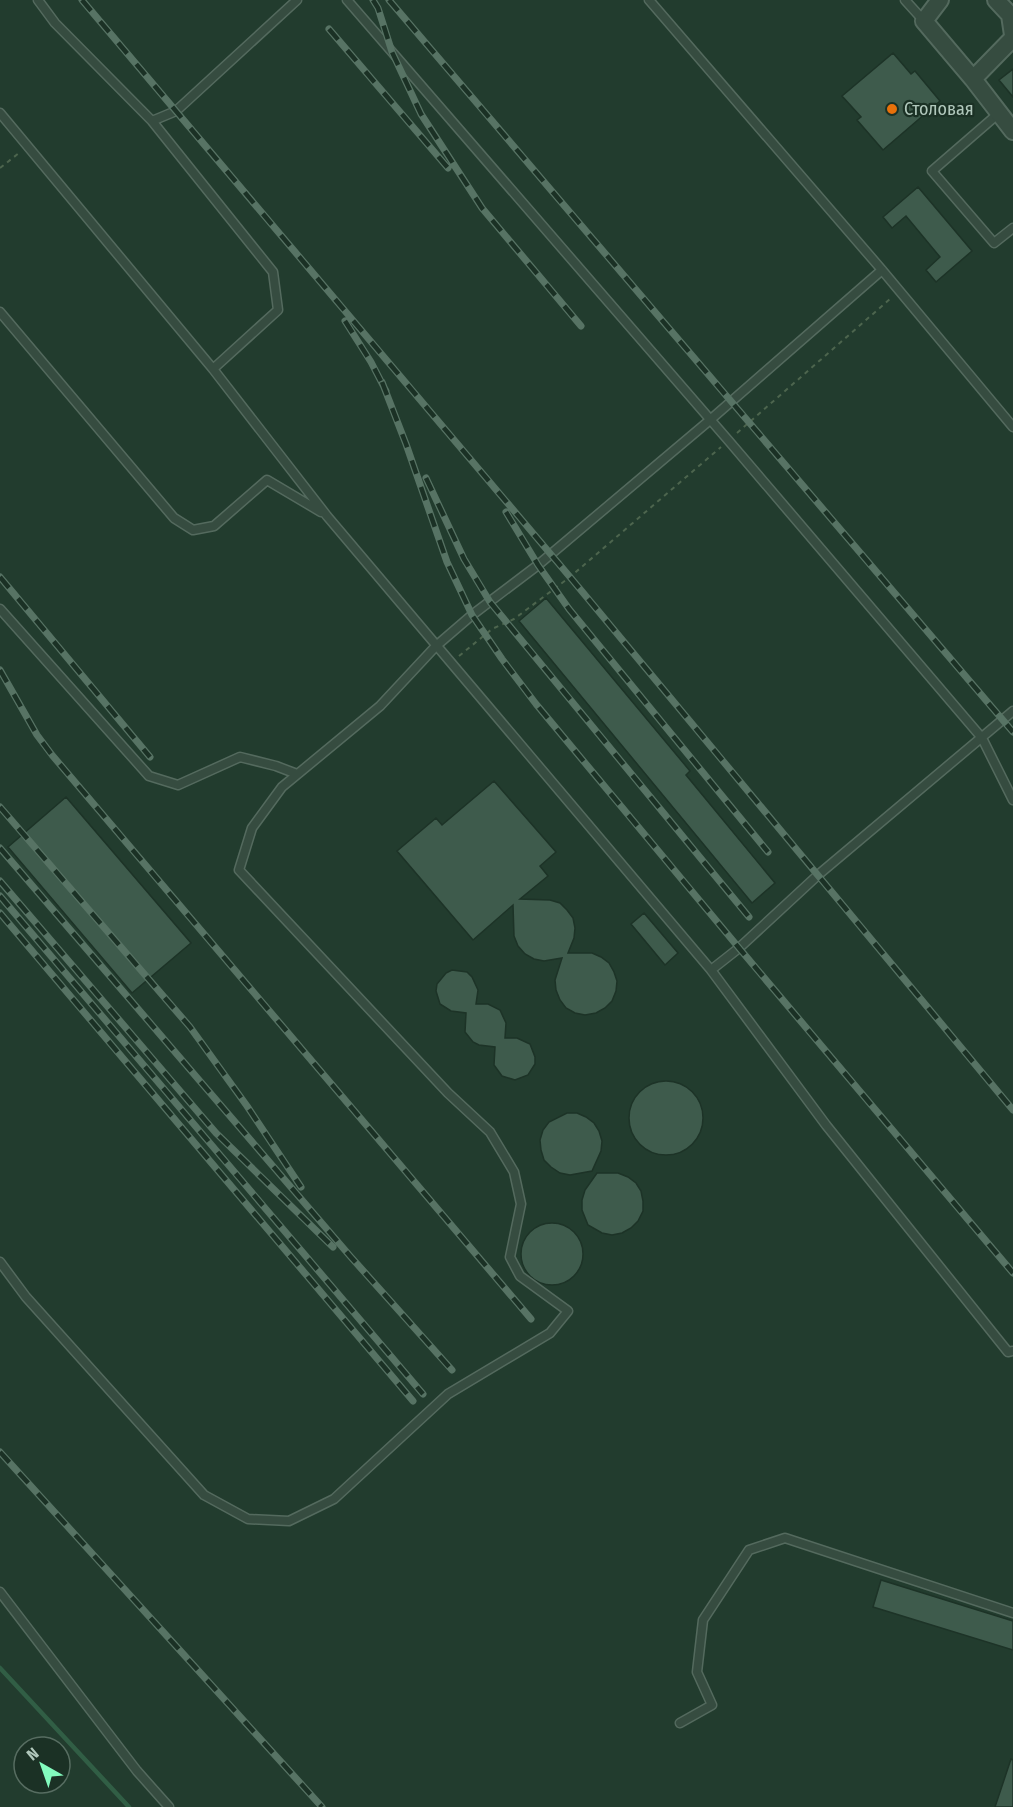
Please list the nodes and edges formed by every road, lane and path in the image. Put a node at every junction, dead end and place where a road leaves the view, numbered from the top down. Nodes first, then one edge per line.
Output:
1 (38, 0) edge
2 (297, 0) edge
3 (347, 0) edge
4 (649, 0) edge
5 (905, 0) edge
6 (940, 0) edge
7 (996, 0) edge
8 (924, 21) junction
9 (1013, 37) edge
10 (973, 79) junction
11 (1000, 112) junction
12 (0, 113) edge
13 (152, 121) junction
14 (1013, 131) edge
15 (27, 146) junction
16 (0, 168) edge
17 (1013, 228) edge
18 (882, 270) junction
19 (899, 291) junction
20 (0, 312) edge
21 (213, 369) junction
22 (710, 420) junction
23 (1013, 427) edge
24 (728, 440) junction
25 (327, 516) junction
26 (0, 609) edge
27 (436, 646) junction
28 (451, 663) junction
29 (1013, 711) edge
30 (982, 738) junction
31 (297, 774) junction
32 (1013, 800) edge
33 (711, 970) junction
34 (0, 1262) edge
35 (1013, 1352) edge
36 (0, 1592) edge
37 (1013, 1613) edge
38 (680, 1723) dead end
39 (170, 1807) edge

1 - 13 lane
2 - 13 lane
3 - 22 lane
4 - 18 lane
5 - 8 lane
6 - 8 street
7 - 9 street
8 - 10 street
9 - 10 street
10 - 11 street
11 - 14 street
11 - 17 lane
12 - 15 lane
13 - 21 lane
15 - 16 path
15 - 21 lane
18 - 19 lane
18 - 22 lane
19 - 23 lane
19 - 24 path
20 - 25 lane
21 - 25 lane
22 - 24 lane
22 - 27 lane
24 - 28 path
24 - 30 lane
25 - 27 lane
26 - 31 lane
27 - 28 lane
27 - 31 lane
28 - 33 lane
29 - 30 lane
30 - 32 lane
30 - 33 lane
31 - 34 lane
33 - 35 lane
36 - 39 lane
37 - 38 lane

